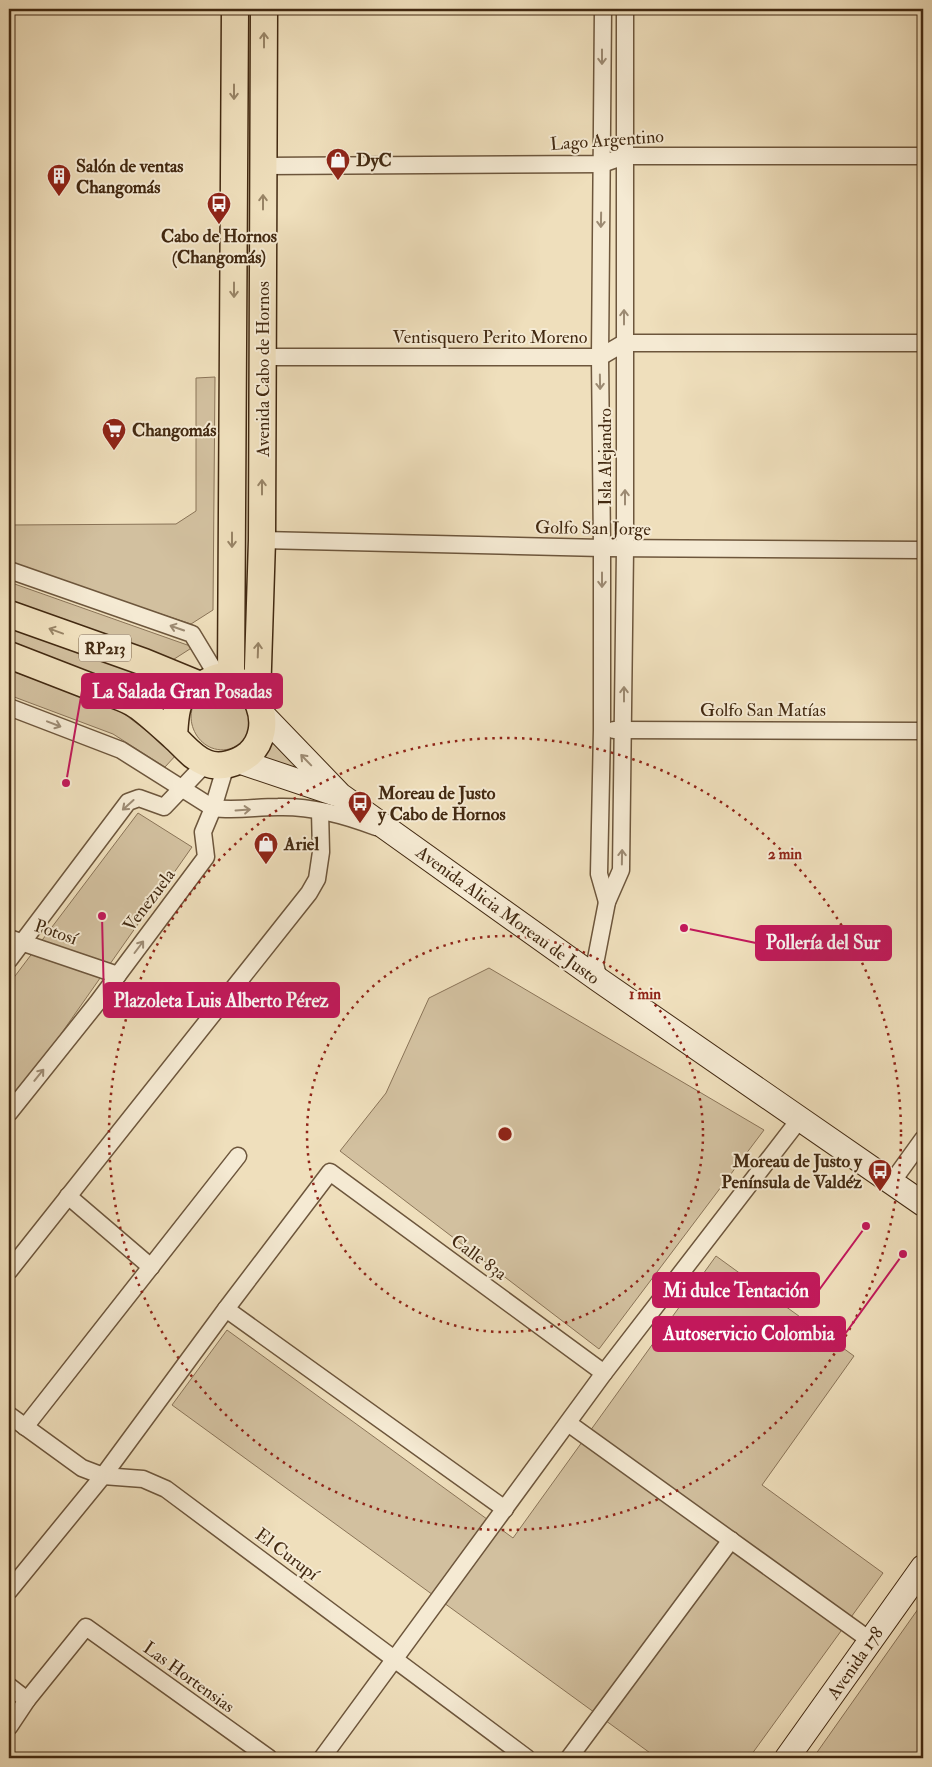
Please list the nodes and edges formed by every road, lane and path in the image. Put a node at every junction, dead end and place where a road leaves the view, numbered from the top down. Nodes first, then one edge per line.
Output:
1 (235, 9) edge
2 (264, 9) edge
3 (603, 9) edge
4 (625, 9) edge
5 (625, 156) junction
6 (923, 156) edge
7 (602, 164) junction
8 (264, 166) junction
9 (624, 343) junction
10 (923, 343) edge
11 (263, 356) junction
12 (600, 357) junction
13 (262, 540) junction
14 (602, 548) junction
15 (625, 549) junction
16 (923, 550) edge
17 (9, 570) edge
18 (9, 614) edge
19 (9, 655) edge
20 (216, 681) junction
21 (260, 706) junction
22 (9, 707) edge
23 (602, 730) junction
24 (624, 730) junction
25 (923, 731) edge
26 (174, 737) junction
27 (223, 763) junction
28 (182, 789) junction
29 (340, 795) junction
30 (213, 808) junction
31 (320, 810) junction
32 (399, 837) junction
33 (607, 902) junction
34 (16, 940) edge
35 (9, 960) edge
36 (118, 975) junction
37 (598, 980) junction
38 (9, 1113) edge
39 (799, 1120) junction
40 (923, 1139) edge
41 (238, 1156) dead end
42 (892, 1182) junction
43 (68, 1196) junction
44 (923, 1204) edge
45 (151, 1267) junction
46 (9, 1271) edge
47 (226, 1309) junction
48 (604, 1373) junction
49 (9, 1415) edge
50 (568, 1423) junction
51 (26, 1427) junction
52 (103, 1476) junction
53 (505, 1509) junction
54 (730, 1540) junction
55 (923, 1567) edge
56 (9, 1591) edge
57 (871, 1641) junction
58 (394, 1659) junction
59 (9, 1686) edge
60 (27, 1700) junction
61 (9, 1727) edge
62 (269, 1758) edge
63 (322, 1758) edge
64 (527, 1758) edge
65 (569, 1758) edge
66 (787, 1758) edge

1 -> 20 main road, Avenida Cabo de Hornos
8 -> 2 main road, Avenida Cabo de Hornos
3 -> 7 street, Isla Alejandro
4 - 5 street, Isla Alejandro
5 - 6 street, Lago Argentino
5 - 7 street, Lago Argentino
9 -> 5 street, Isla Alejandro
7 - 8 street, Lago Argentino
7 -> 12 street, Isla Alejandro
11 -> 8 main road, Avenida Cabo de Hornos
9 - 10 street
9 - 12 street, Ventisquero Perito Moreno
15 -> 9 street, Isla Alejandro
11 - 12 street, Ventisquero Perito Moreno
13 -> 11 main road, Avenida Cabo de Hornos
12 -> 14 street, Isla Alejandro
13 - 14 street, Golfo San Jorge
21 -> 13 main road, Avenida Cabo de Hornos
14 - 15 street, Golfo San Jorge
14 -> 23 street, Isla Alejandro
15 - 16 street, Golfo San Jorge
24 -> 15 street, Isla Alejandro
20 -> 17 street
20 -> 18 main road, Avenida Alicia Moreau de Justo / RP213
19 - 26 main road, Avenida Alicia Moreau de Justo / RP213
20 - 21 main road, Avenida Alicia Moreau de Justo / RP213
20 - 26 main road
21 - 27 main road
29 -> 21 main road, Avenida Alicia Moreau de Justo / RP213
22 -> 28 street
23 - 24 street, Golfo San Matías
23 - 33 street, Isla Alejandro
24 - 25 street, Golfo San Matías
33 -> 24 street, Isla Alejandro
26 - 27 main road, Avenida Alicia Moreau de Justo / RP213
27 - 28 street
27 - 29 main road, Avenida Alicia Moreau de Justo / RP213
27 - 30 street, Venezuela
28 - 30 street
28 -> 34 street
29 - 32 main road, Avenida Alicia Moreau de Justo / RP213
30 -> 31 street
36 -> 30 street, Venezuela
31 - 32 street
31 - 43 street
32 - 37 main road, Avenida Alicia Moreau de Justo / RP213
33 - 37 street, Isla Alejandro
34 - 35 street
34 - 36 street, Potosí
38 -> 36 street, Venezuela
37 - 39 main road, Avenida Alicia Moreau de Justo / RP213
39 - 42 main road, Avenida Alicia Moreau de Justo / RP213
39 - 48 street
40 - 42 street
41 - 45 street
42 - 44 main road, Avenida Alicia Moreau de Justo / RP213
43 - 45 street
43 - 46 street
45 - 51 street
47 - 48 street, Calle 83a
47 - 52 street
47 - 53 street
48 - 50 street
49 - 51 street, El Curupí
50 - 53 street
50 - 54 street
51 - 52 street, El Curupí
52 - 56 street
52 - 58 street, El Curupí
53 - 58 street
54 - 57 street
54 - 65 street
55 - 57 main road, Avenida 178
57 - 66 main road, Avenida 178
58 - 63 street
58 - 64 street, El Curupí
59 - 60 street
60 - 61 street
60 - 62 street, Las Hortensias

